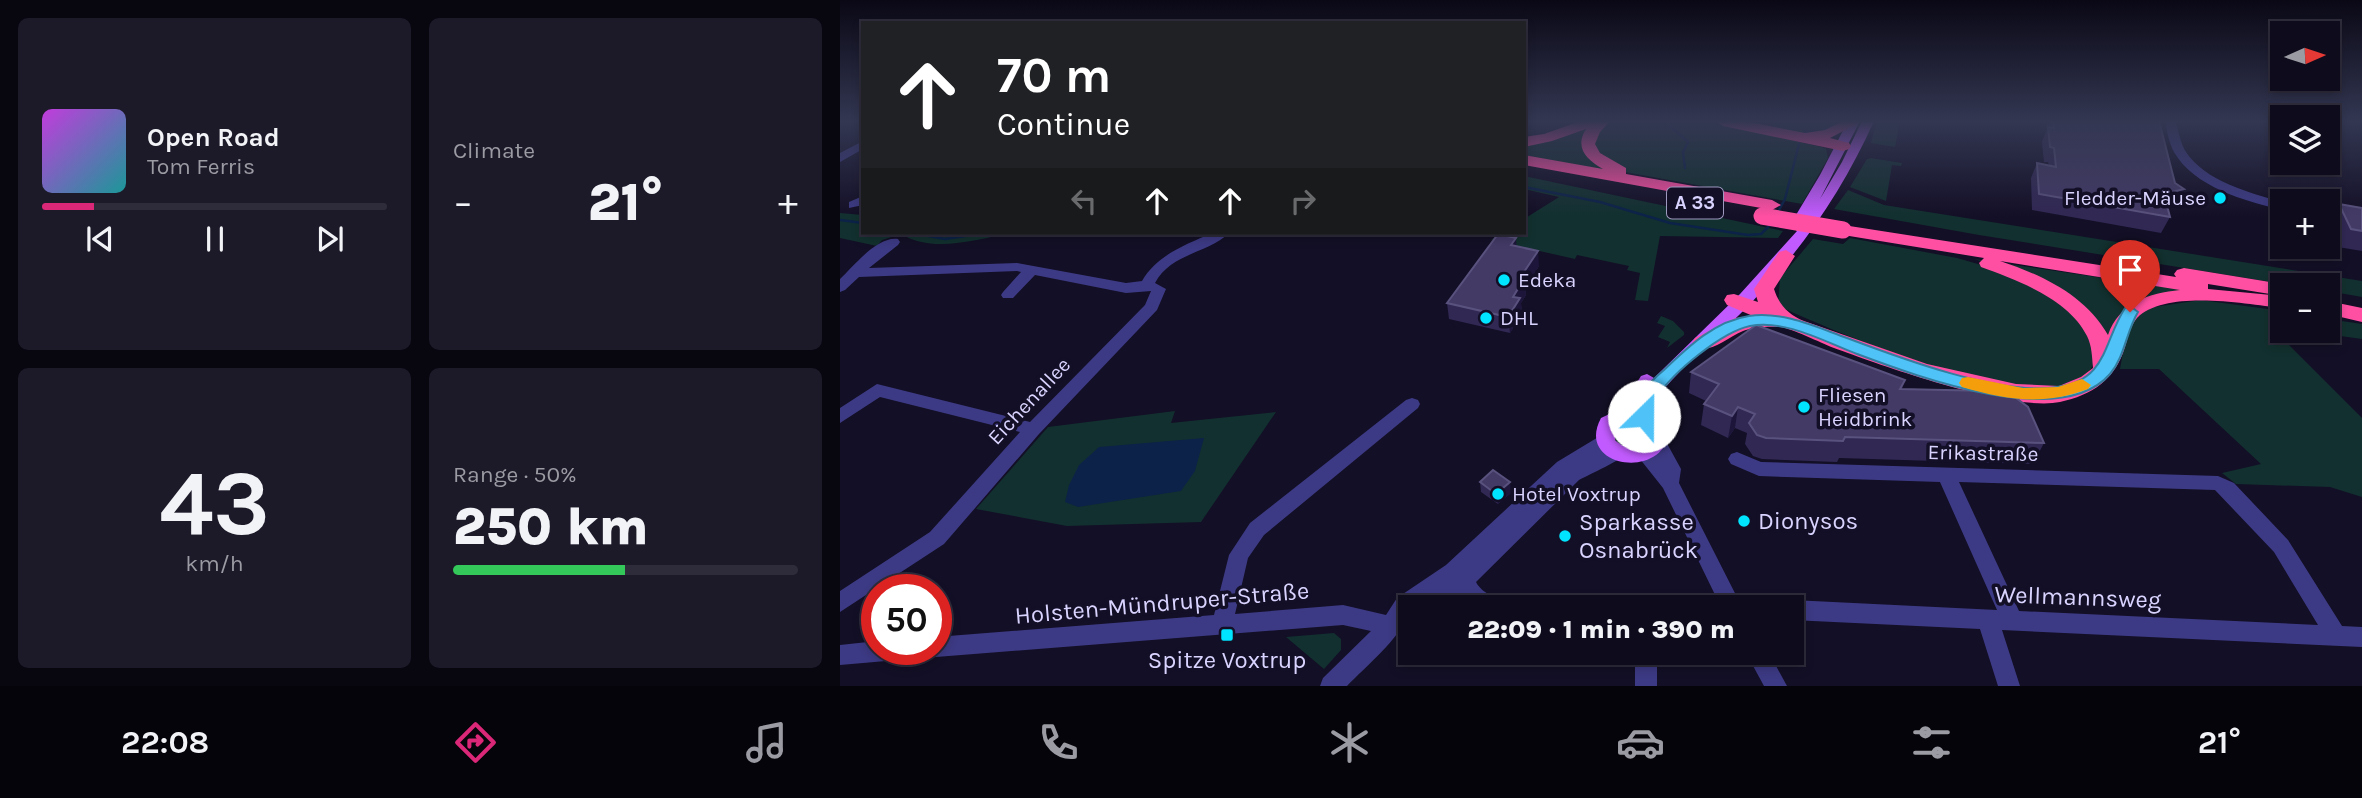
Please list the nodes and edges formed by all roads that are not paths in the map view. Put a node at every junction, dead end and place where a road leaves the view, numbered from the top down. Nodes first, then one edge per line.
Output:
1 (1590, 153) edge
2 (1846, 153) edge
3 (1847, 153) edge
4 (2180, 153) edge
5 (1526, 160) edge
6 (1526, 169) edge
7 (1665, 186) junction
8 (2270, 202) edge
9 (1767, 211) junction
10 (2340, 216) edge
11 (2362, 219) edge
12 (1847, 224) junction
13 (1218, 235) edge
14 (1879, 236) junction
15 (893, 243) dead end
16 (1786, 256) junction
17 (1032, 269) junction
18 (858, 273) junction
19 (1147, 285) junction
20 (840, 287) edge
21 (2270, 287) edge
22 (1008, 295) dead end
23 (2270, 299) edge
24 (2340, 299) edge
25 (2270, 300) edge
26 (1739, 302) junction
27 (2362, 303) edge
28 (2340, 310) edge
29 (2362, 314) edge
30 (1798, 326) junction
31 (1702, 343) junction
32 (2104, 370) junction
33 (1412, 404) dead end
34 (1636, 415) junction
35 (840, 417) edge
36 (1033, 429) junction
37 (1611, 447) junction
38 (1651, 448) junction
39 (1737, 459) dead end
40 (1947, 475) junction
41 (1465, 579) junction
42 (1418, 595) edge
43 (1442, 595) edge
44 (1472, 595) edge
45 (1726, 595) edge
46 (840, 603) edge
47 (1804, 611) edge
48 (2012, 619) junction
49 (1988, 620) junction
50 (1398, 621) edge
51 (1222, 624) junction
52 (1398, 624) edge
53 (2336, 635) junction
54 (2362, 637) edge
55 (952, 646) edge
56 (861, 653) edge
57 (840, 655) edge
58 (1646, 665) edge
59 (1765, 665) edge
60 (1331, 686) edge
61 (1646, 686) edge
62 (1776, 686) edge
63 (2008, 686) edge

1 - 7 highway
2 - 26 main road
3 - 16 main road
4 - 8 street
5 - 7 highway, A 33
6 - 9 highway, A 33
7 - 9 highway, A 33
9 - 12 highway, A 33, bridge
10 - 11 street
12 - 14 highway, A 33
12 - 21 highway, A 33
13 - 19 street
14 - 23 highway, A 33
14 - 32 highway
15 - 18 street
16 - 26 main road
16 - 30 highway
17 - 18 street
17 - 19 street
17 - 22 street
18 - 20 street
19 - 36 street, Eichenallee
24 - 27 highway
25 - 32 highway
26 - 30 highway
26 - 31 main road
26 - 34 main road
28 - 29 highway
30 - 31 highway
30 - 32 highway
31 - 34 main road
33 - 51 street
34 - 37 main road
34 - 38 main road
35 - 36 street
36 - 46 street, Eichenallee
37 - 38 main road
37 - 41 street
37 - 42 street
38 - 45 street
39 - 40 street, Erikastraße
40 - 48 street
40 - 53 street, Erikastraße
41 - 43 street
41 - 44 street
47 - 49 street, Wellmannsweg
48 - 49 street, Wellmannsweg
48 - 53 street, Wellmannsweg
49 - 63 street
50 - 51 street, Holsten-Mündruper-Straße
51 - 55 street, Holsten-Mündruper-Straße
52 - 60 street
53 - 54 street, Wellmannsweg
56 - 57 street
58 - 61 street
59 - 62 street

